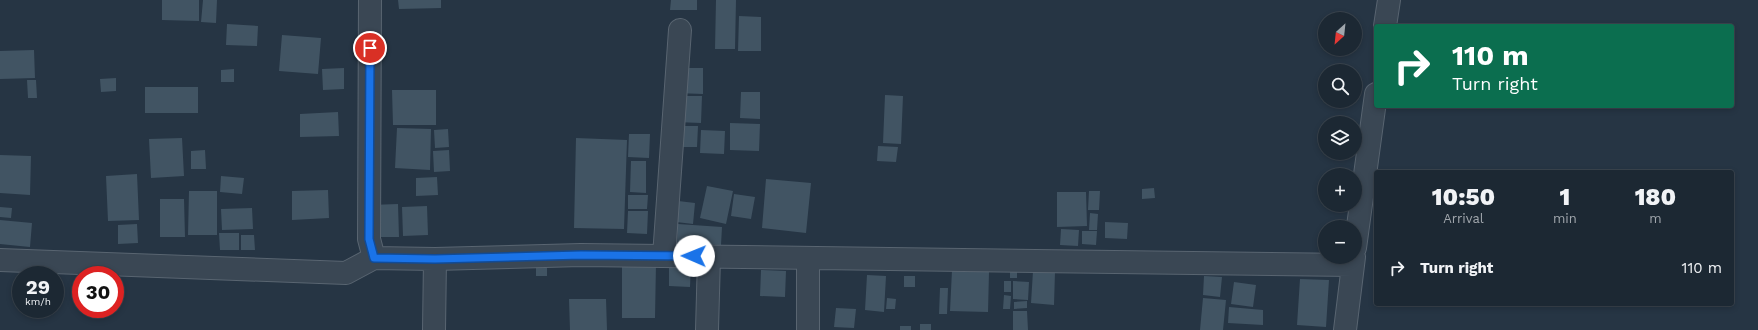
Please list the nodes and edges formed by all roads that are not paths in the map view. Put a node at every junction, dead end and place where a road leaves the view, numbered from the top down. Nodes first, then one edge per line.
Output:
1 (370, 0) edge
2 (1389, 0) edge
3 (1385, 24) edge
4 (680, 30) dead end
5 (1374, 108) edge
6 (1359, 220) edge
7 (664, 256) junction
8 (709, 257) junction
9 (1318, 257) edge
10 (374, 258) junction
11 (808, 258) junction
12 (435, 259) junction
13 (0, 260) edge
14 (1353, 264) edge
15 (434, 330) edge
16 (707, 330) edge
17 (808, 330) edge
18 (1345, 330) edge

1 - 10 street
2 - 3 street
4 - 7 street
5 - 6 street
7 - 8 street
7 - 12 street
8 - 11 street
8 - 16 street
9 - 11 street
10 - 12 street
10 - 13 street
11 - 17 street
12 - 15 street
14 - 18 street

